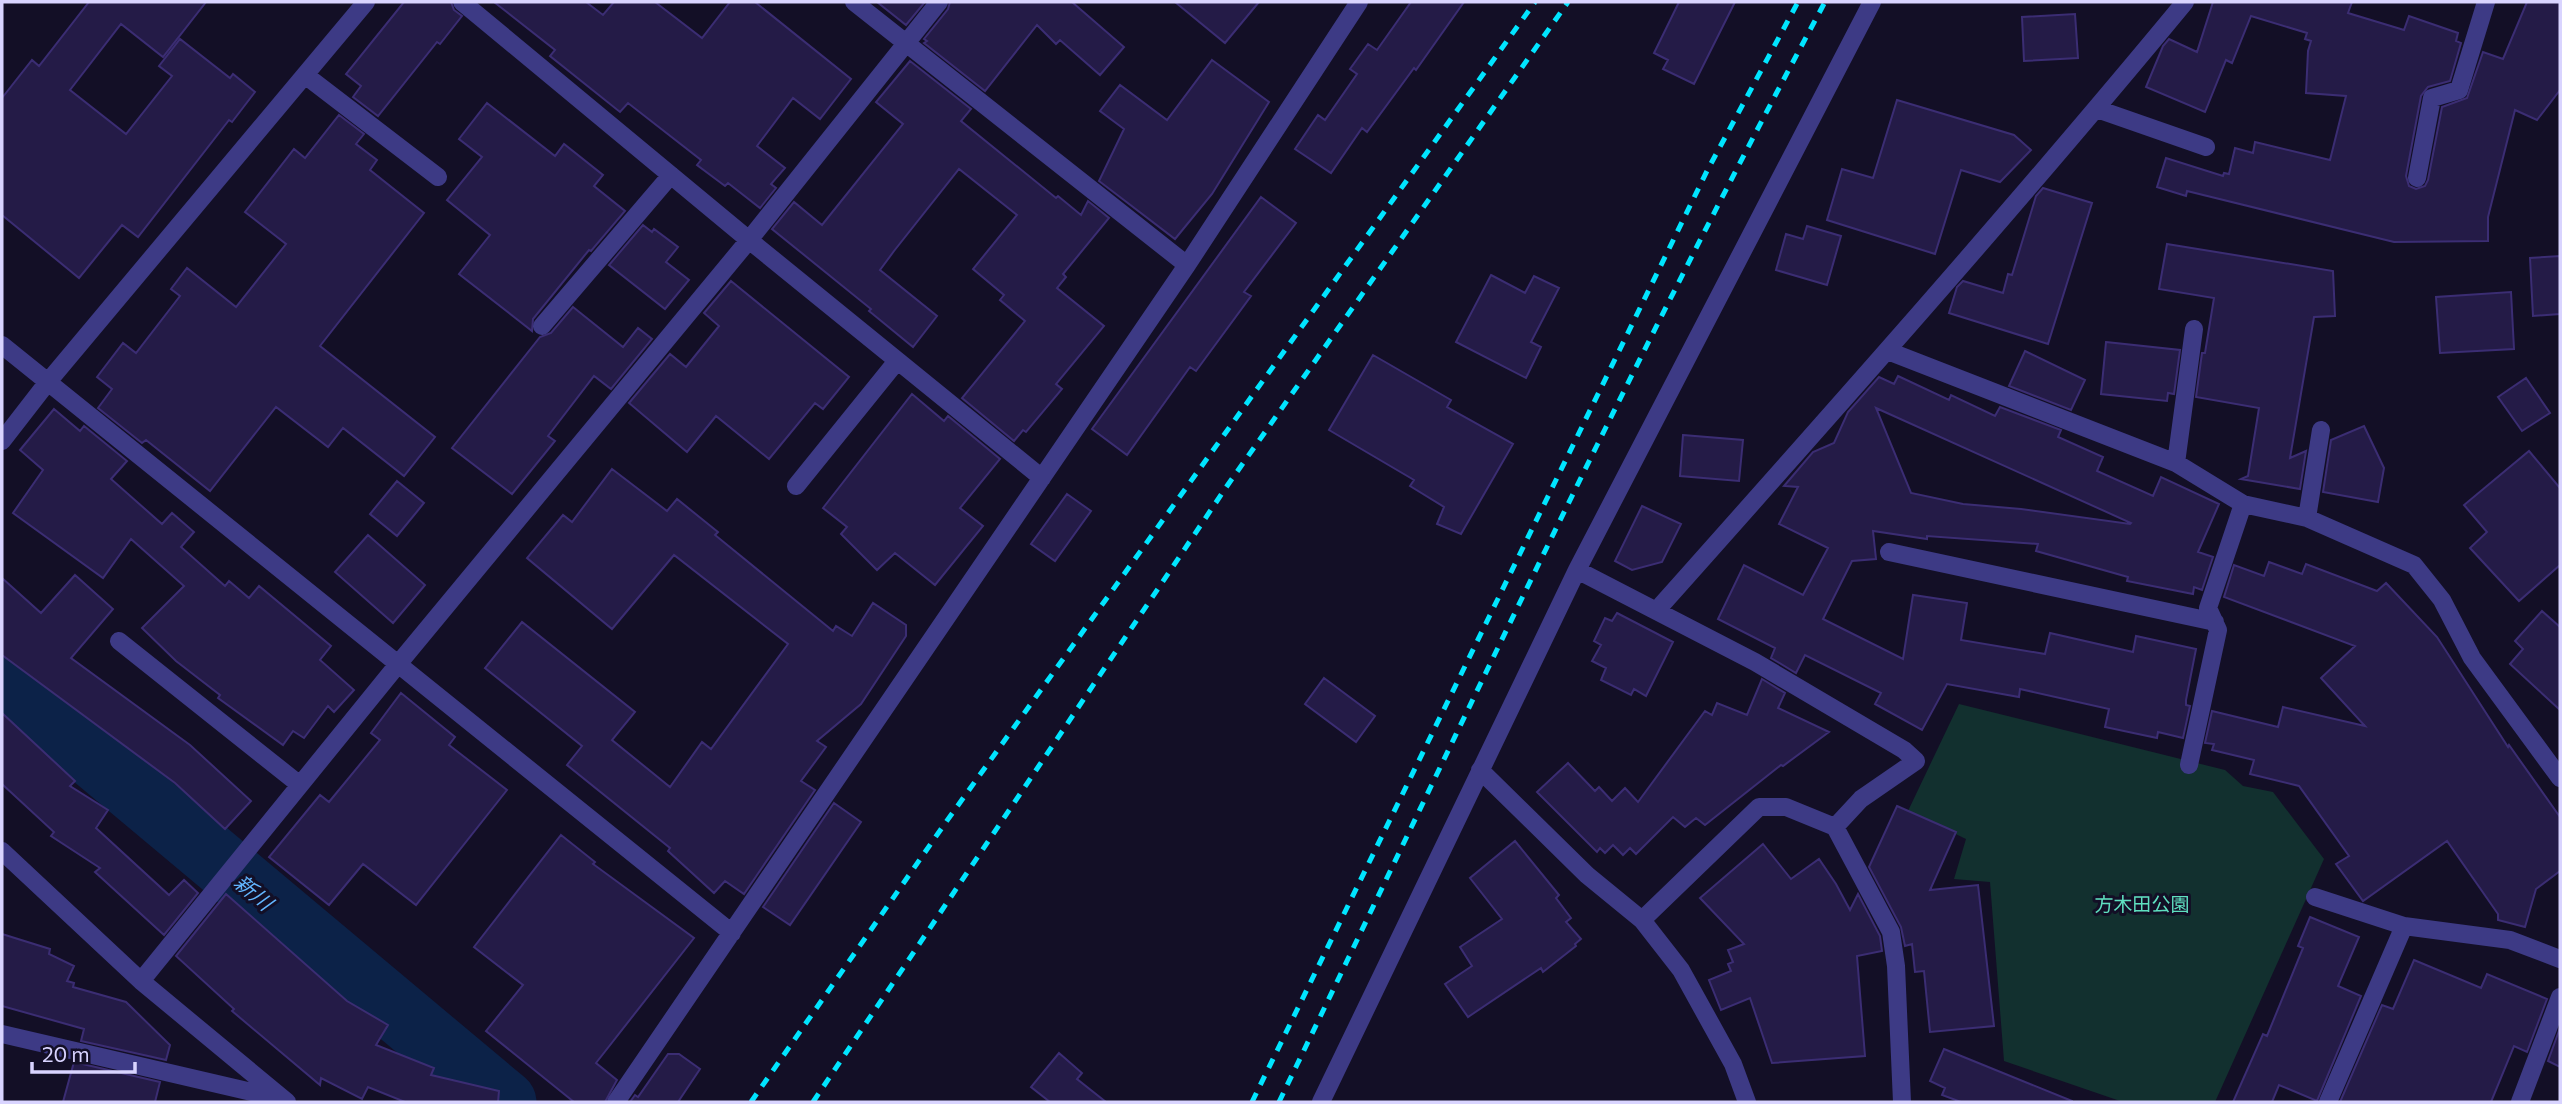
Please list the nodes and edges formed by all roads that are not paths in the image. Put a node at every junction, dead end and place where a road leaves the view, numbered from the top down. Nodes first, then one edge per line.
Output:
1 (366, 2) edge
2 (462, 2) edge
3 (854, 2) edge
4 (939, 2) edge
5 (1359, 2) edge
6 (1872, 2) edge
7 (2185, 2) edge
8 (2486, 2) edge
9 (905, 43) junction
10 (305, 75) junction
11 (2097, 109) junction
12 (2206, 147) dead end
13 (671, 176) junction
14 (439, 177) dead end
15 (2417, 178) dead end
16 (748, 240) junction
17 (1187, 265) junction
18 (542, 326) dead end
19 (2194, 328) dead end
20 (2, 345) edge
21 (1888, 351) junction
22 (897, 361) junction
23 (47, 383) junction
24 (2321, 430) dead end
25 (2, 441) edge
26 (2176, 463) junction
27 (1042, 478) junction
28 (796, 486) dead end
29 (2242, 504) junction
30 (2307, 518) junction
31 (1889, 552) dead end
32 (1577, 570) junction
33 (1657, 610) junction
34 (2215, 622) junction
35 (119, 640) dead end
36 (399, 663) junction
37 (2189, 765) dead end
38 (1480, 770) junction
39 (2560, 778) edge
40 (300, 785) junction
41 (1835, 827) junction
42 (2, 850) edge
43 (2315, 897) dead end
44 (1642, 920) junction
45 (2404, 926) junction
46 (732, 933) junction
47 (2560, 960) edge
48 (141, 981) junction
49 (2560, 997) edge
50 (2, 1034) edge
51 (290, 1101) edge
52 (1906, 1101) edge
53 (616, 1102) edge
54 (1321, 1102) edge
55 (1747, 1102) edge
56 (2328, 1102) edge
57 (2520, 1102) edge

1 - 10 street
2 - 13 street
3 - 9 street
4 - 9 street
5 - 17 street
6 - 32 street
7 - 11 street
8 - 15 street
9 - 16 street
9 - 17 street
10 - 14 street
10 - 23 street
11 - 12 street
11 - 21 street
13 - 16 street
13 - 18 street
16 - 22 street
16 - 36 street
17 - 27 street
19 - 26 street
20 - 23 street
21 - 26 street
21 - 33 street
22 - 27 street
22 - 28 street
23 - 25 street
23 - 36 street
24 - 30 street
26 - 29 street
27 - 46 street
29 - 30 street
29 - 34 street
30 - 39 street
31 - 34 street
32 - 33 street
32 - 38 street
33 - 41 street
34 - 37 street
35 - 40 street
36 - 40 street
36 - 46 street
38 - 44 street
38 - 54 street
40 - 48 street
41 - 44 street
41 - 52 street
42 - 48 street
43 - 45 street
44 - 55 street
45 - 47 street
45 - 56 street
46 - 53 street
48 - 51 street
49 - 57 street
50 - 51 street

